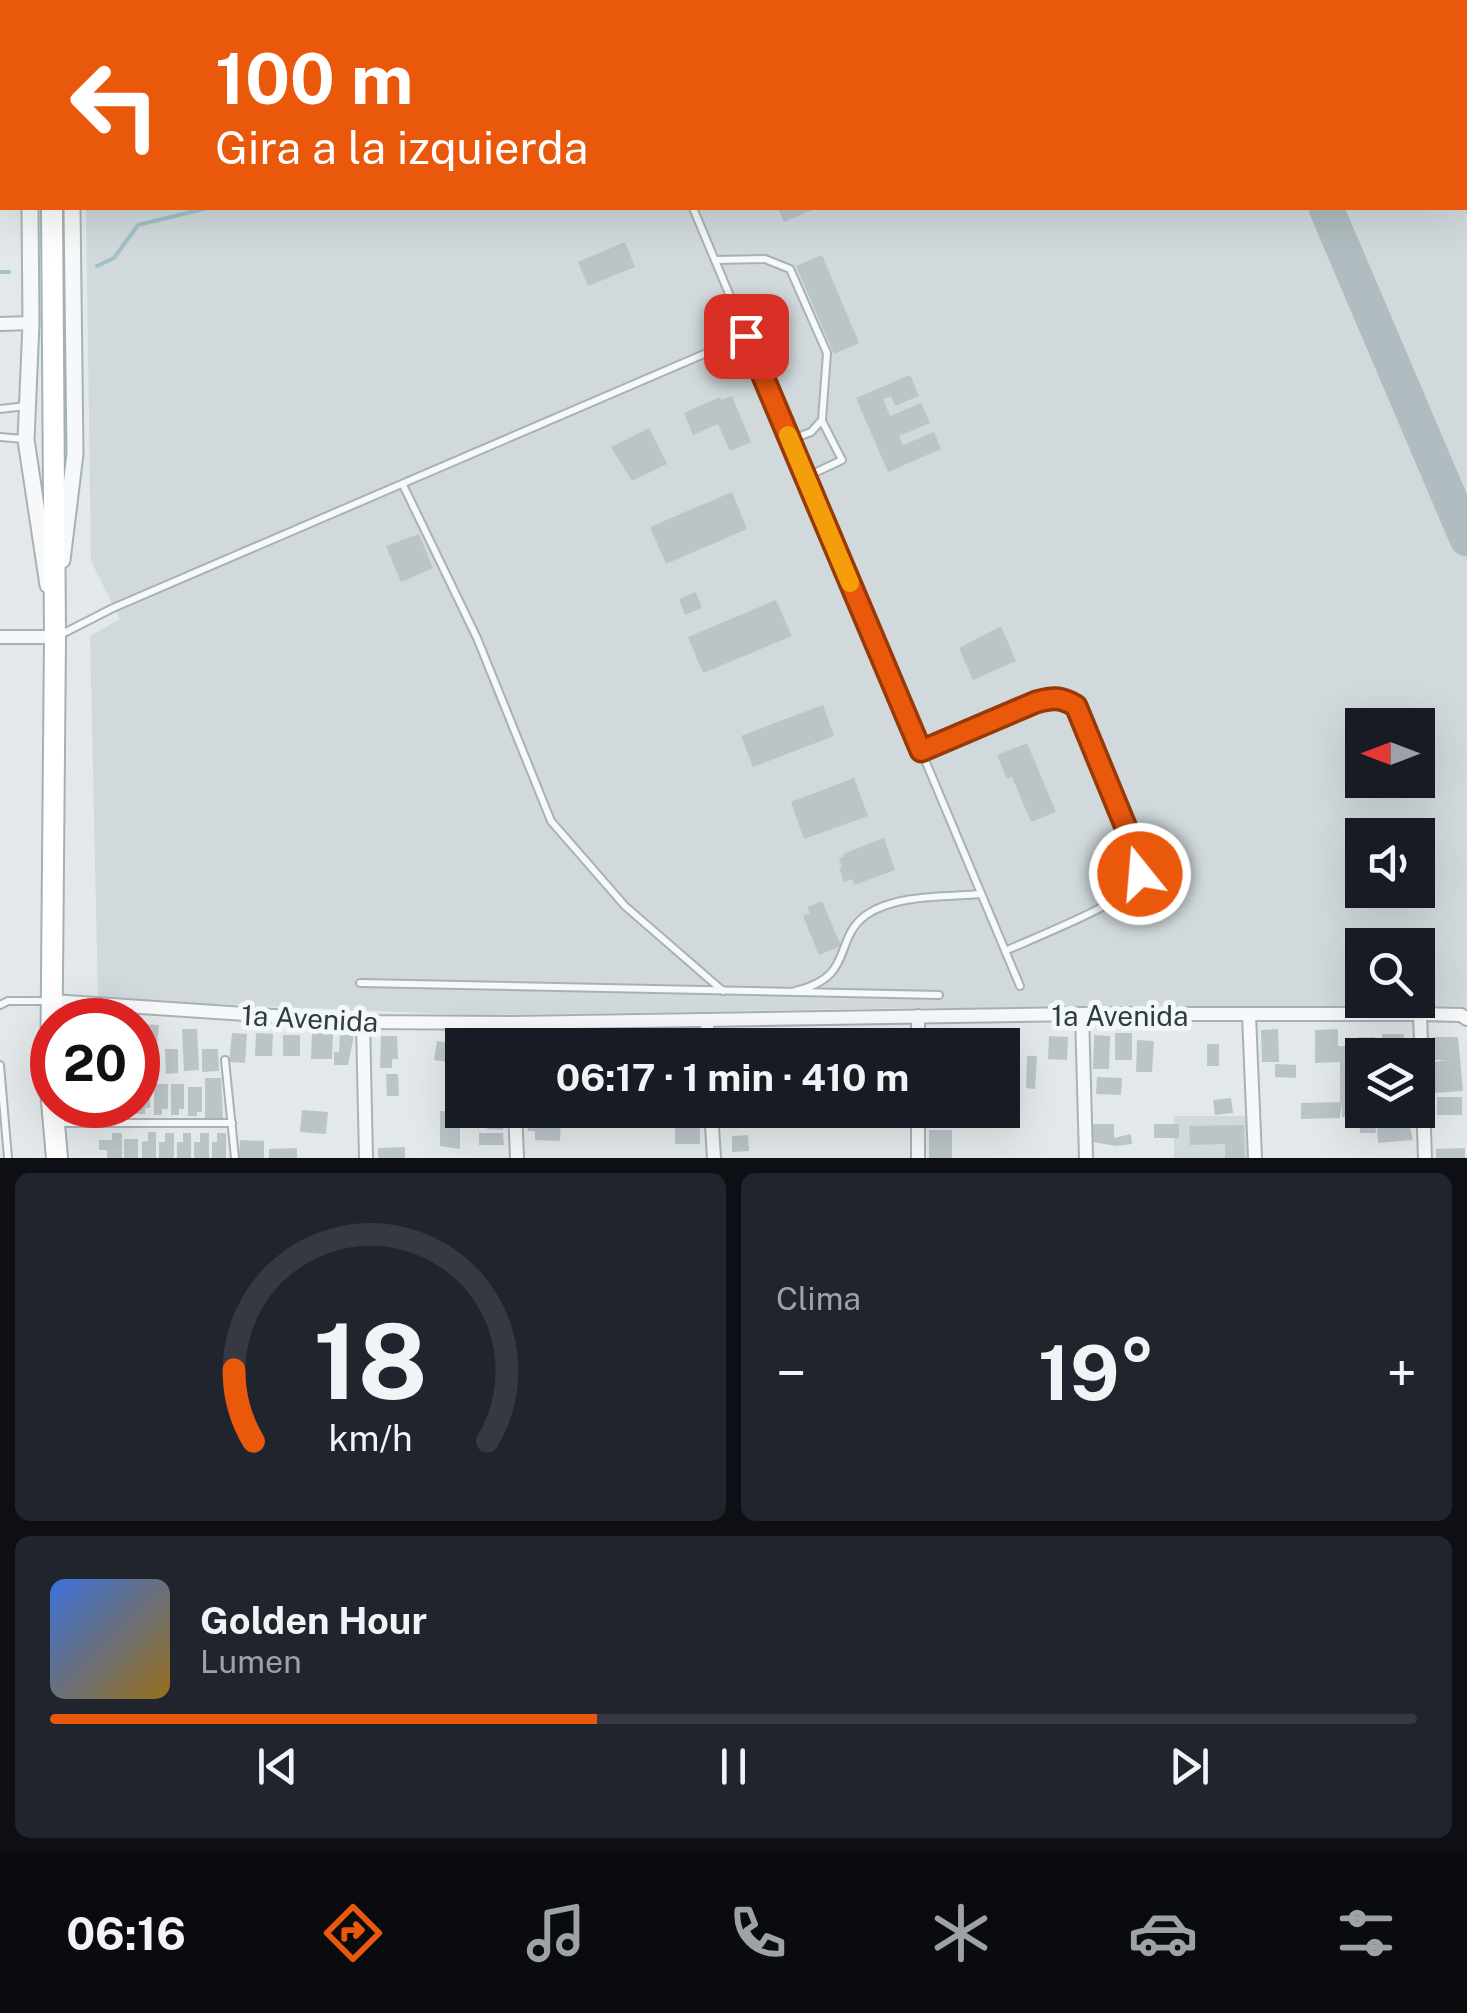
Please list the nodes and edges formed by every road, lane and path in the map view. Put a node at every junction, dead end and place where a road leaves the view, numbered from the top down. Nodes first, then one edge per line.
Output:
1 (30, 210) edge
2 (52, 210) edge
3 (72, 210) edge
4 (693, 210) edge
5 (715, 260) junction
6 (0, 324) edge
7 (31, 324) junction
8 (746, 336) junction
9 (27, 406) junction
10 (0, 408) edge
11 (822, 420) junction
12 (0, 437) edge
13 (26, 440) junction
14 (790, 440) junction
15 (806, 477) junction
16 (403, 485) junction
17 (55, 630) junction
18 (0, 637) edge
19 (921, 751) junction
20 (981, 894) junction
21 (1006, 951) junction
22 (360, 983) dead end
23 (1020, 986) dead end
24 (723, 991) junction
25 (784, 994) junction
26 (939, 995) dead end
27 (52, 998) edge
28 (30, 1001) edge
29 (0, 1005) edge
30 (160, 1008) edge
31 (1082, 1014) junction
32 (1345, 1014) edge
33 (1435, 1014) edge
34 (1249, 1015) junction
35 (918, 1016) junction
36 (1420, 1018) edge
37 (1467, 1018) edge
38 (707, 1020) junction
39 (363, 1022) junction
40 (512, 1023) junction
41 (512, 1028) edge
42 (707, 1028) edge
43 (918, 1028) edge
44 (225, 1060) dead end
45 (0, 1065) edge
46 (160, 1123) edge
47 (232, 1123) junction
48 (54, 1128) edge
49 (516, 1128) edge
50 (712, 1128) edge
51 (918, 1128) edge
52 (8, 1158) edge
53 (57, 1158) edge
54 (235, 1158) edge
55 (366, 1158) edge
56 (517, 1158) edge
57 (714, 1158) edge
58 (918, 1158) edge
59 (1086, 1158) edge
60 (1254, 1158) edge
61 (1425, 1158) edge

1 - 7 street
2 - 17 main road
3 - 17 street
4 - 5 lane
5 - 8 lane
5 - 11 lane
6 - 7 street
7 - 9 street
8 - 14 lane
8 - 16 lane
9 - 10 lane
9 - 13 street
11 - 14 lane
11 - 15 lane
12 - 13 lane
13 - 17 street
14 - 15 lane
15 - 19 lane
16 - 17 lane
16 - 24 lane
17 - 18 street
17 - 27 main road
19 - 20 lane
19 - 21 lane
20 - 21 lane
20 - 25 lane
21 - 23 lane
22 - 24 lane
24 - 25 lane
25 - 26 lane
28 - 29 lane
30 - 39 street, 1a Avenida
31 - 34 street, 1a Avenida
31 - 35 street, 1a Avenida
31 - 59 street
32 - 34 street, 1a Avenida
33 - 37 street, 1a Avenida
34 - 60 street
35 - 38 street, 1a Avenida
35 - 43 street
36 - 61 street
38 - 40 street, 1a Avenida
38 - 42 street
39 - 40 street, 1a Avenida
39 - 55 street
40 - 41 street
44 - 47 lane
45 - 52 lane
46 - 47 lane
47 - 54 lane
48 - 53 main road
49 - 56 street
50 - 57 street
51 - 58 street

